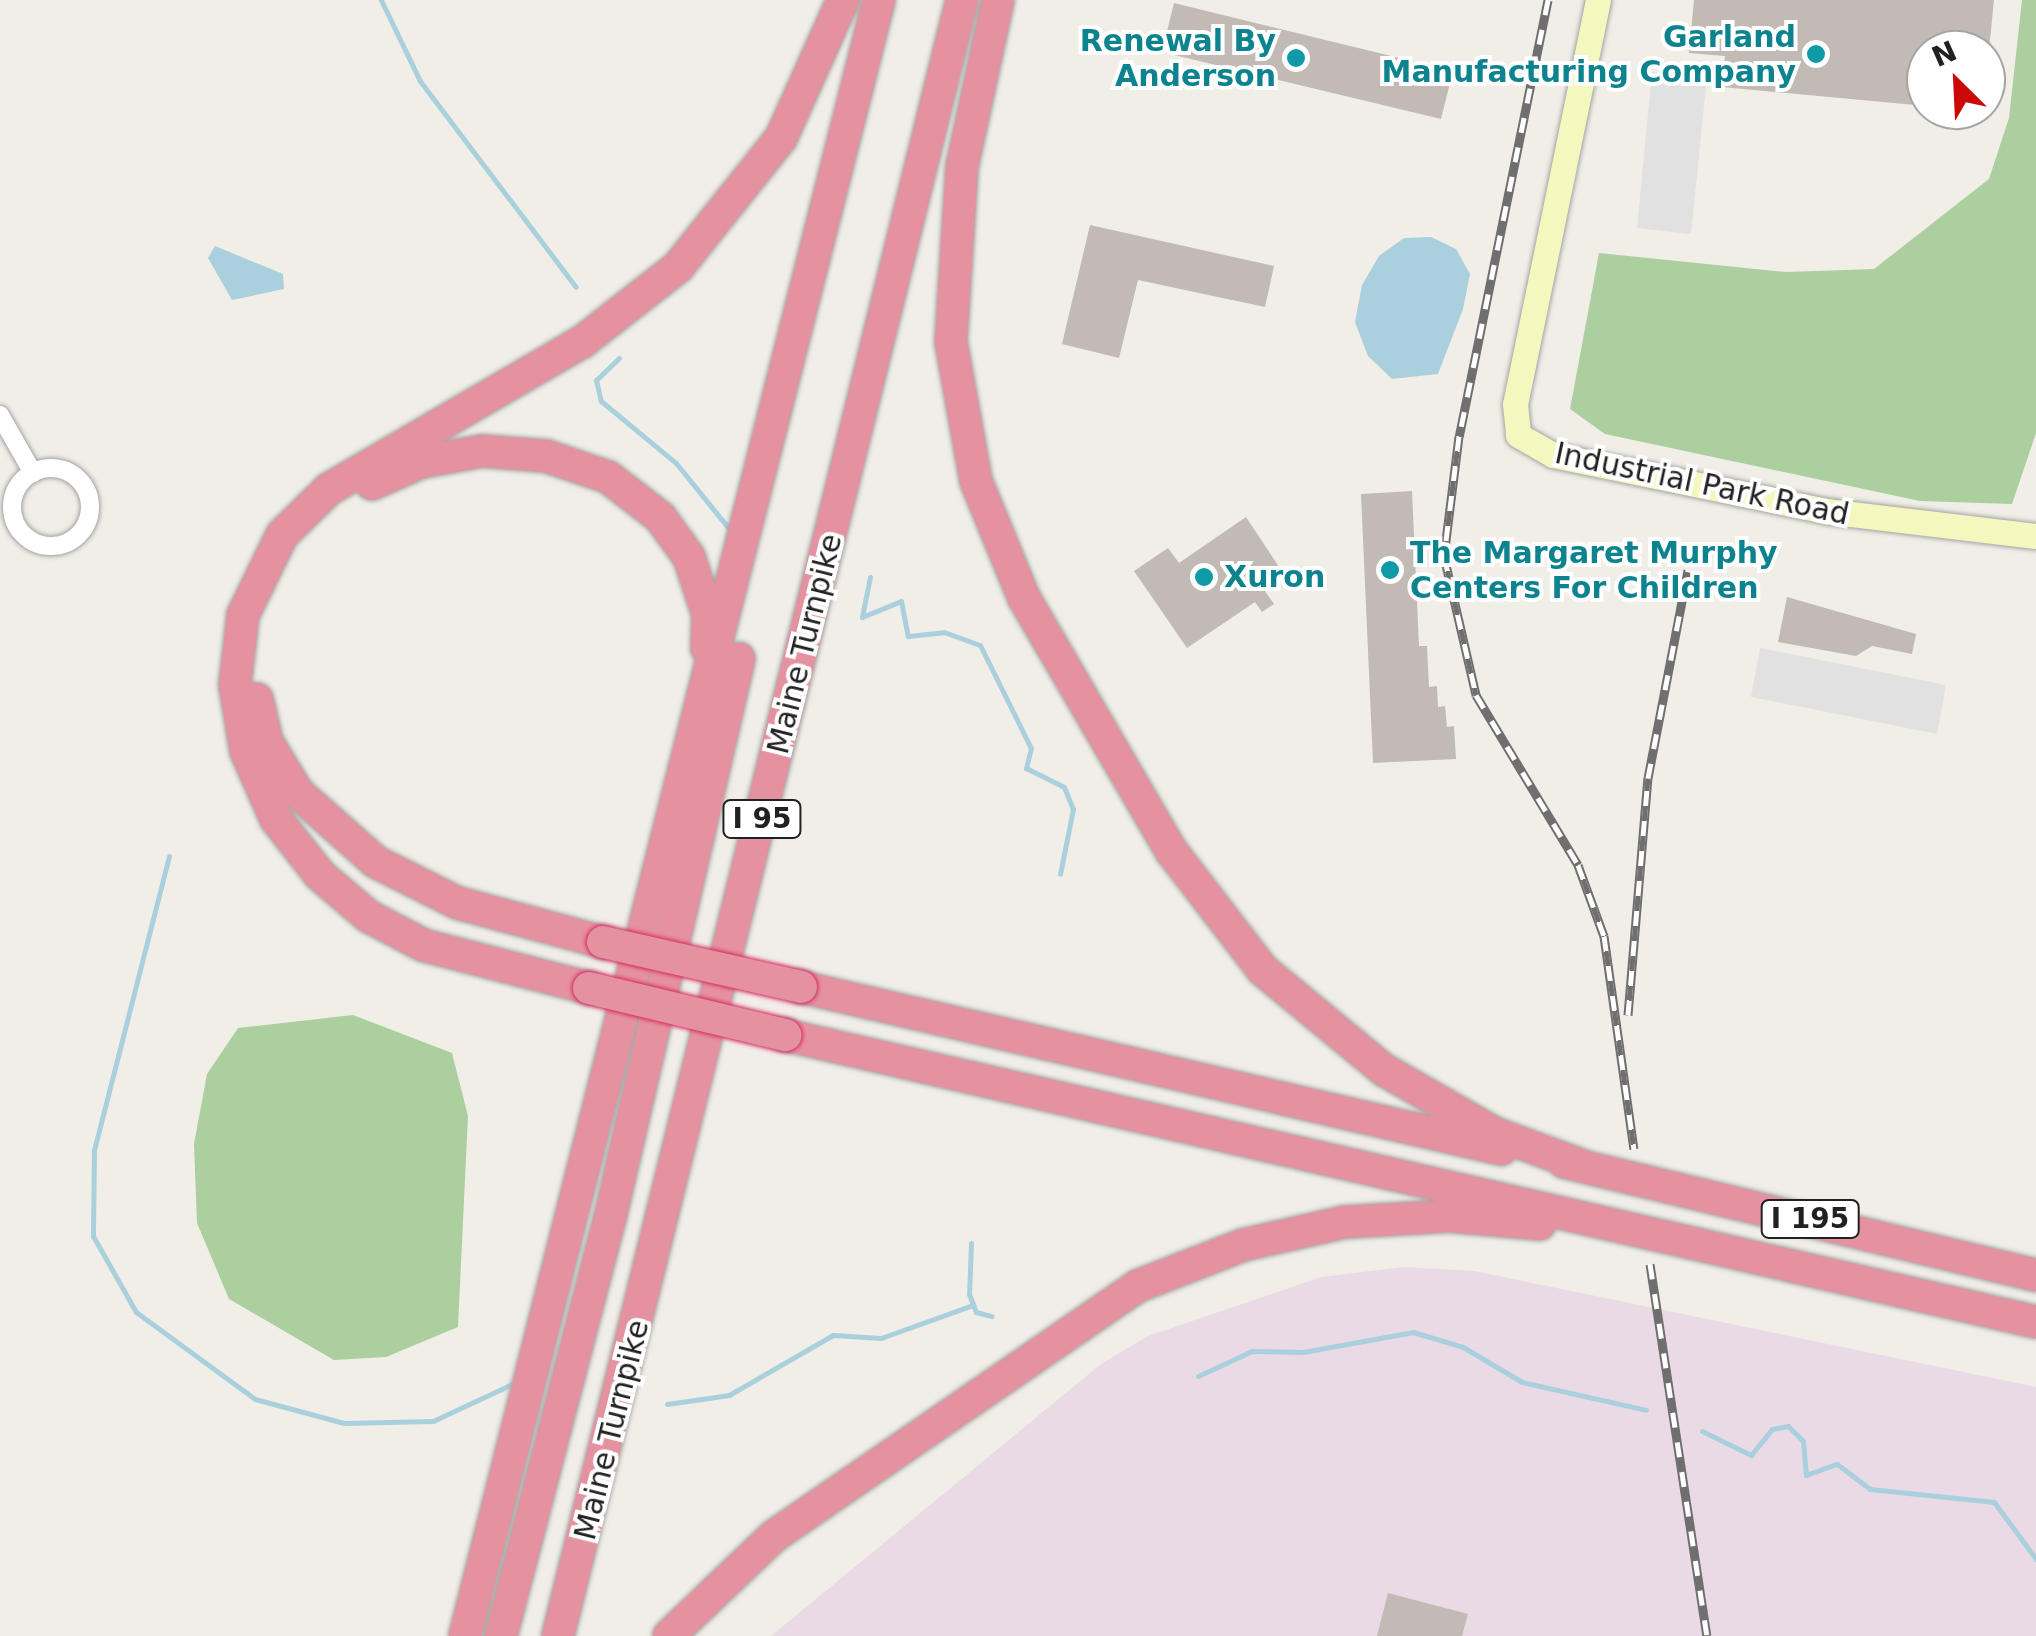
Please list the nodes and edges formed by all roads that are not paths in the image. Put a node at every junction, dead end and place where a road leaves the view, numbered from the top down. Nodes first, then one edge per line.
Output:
1 (843, 0) edge
2 (878, 0) edge
3 (899, 0) edge
4 (962, 0) edge
5 (998, 0) edge
6 (1598, 0) edge
7 (0, 414) edge
8 (32, 473) junction
9 (2036, 536) edge
10 (706, 696) junction
11 (1584, 1166) junction
12 (1710, 1250) junction
13 (2036, 1275) edge
14 (2036, 1322) edge
15 (465, 1636) edge
16 (501, 1636) edge
17 (558, 1636) edge
18 (669, 1636) edge

1 - 12 highway, bridge
2 - 10 highway
3 - 16 highway, Maine Turnpike / I 95
4 - 17 highway, Maine Turnpike / I 95
5 - 11 highway
6 - 9 street, Industrial Park Road
7 - 8 street
8 - 8 street
10 - 11 highway, bridge
10 - 15 highway
11 - 13 highway, I 195
12 - 14 highway, I 195
12 - 18 highway

